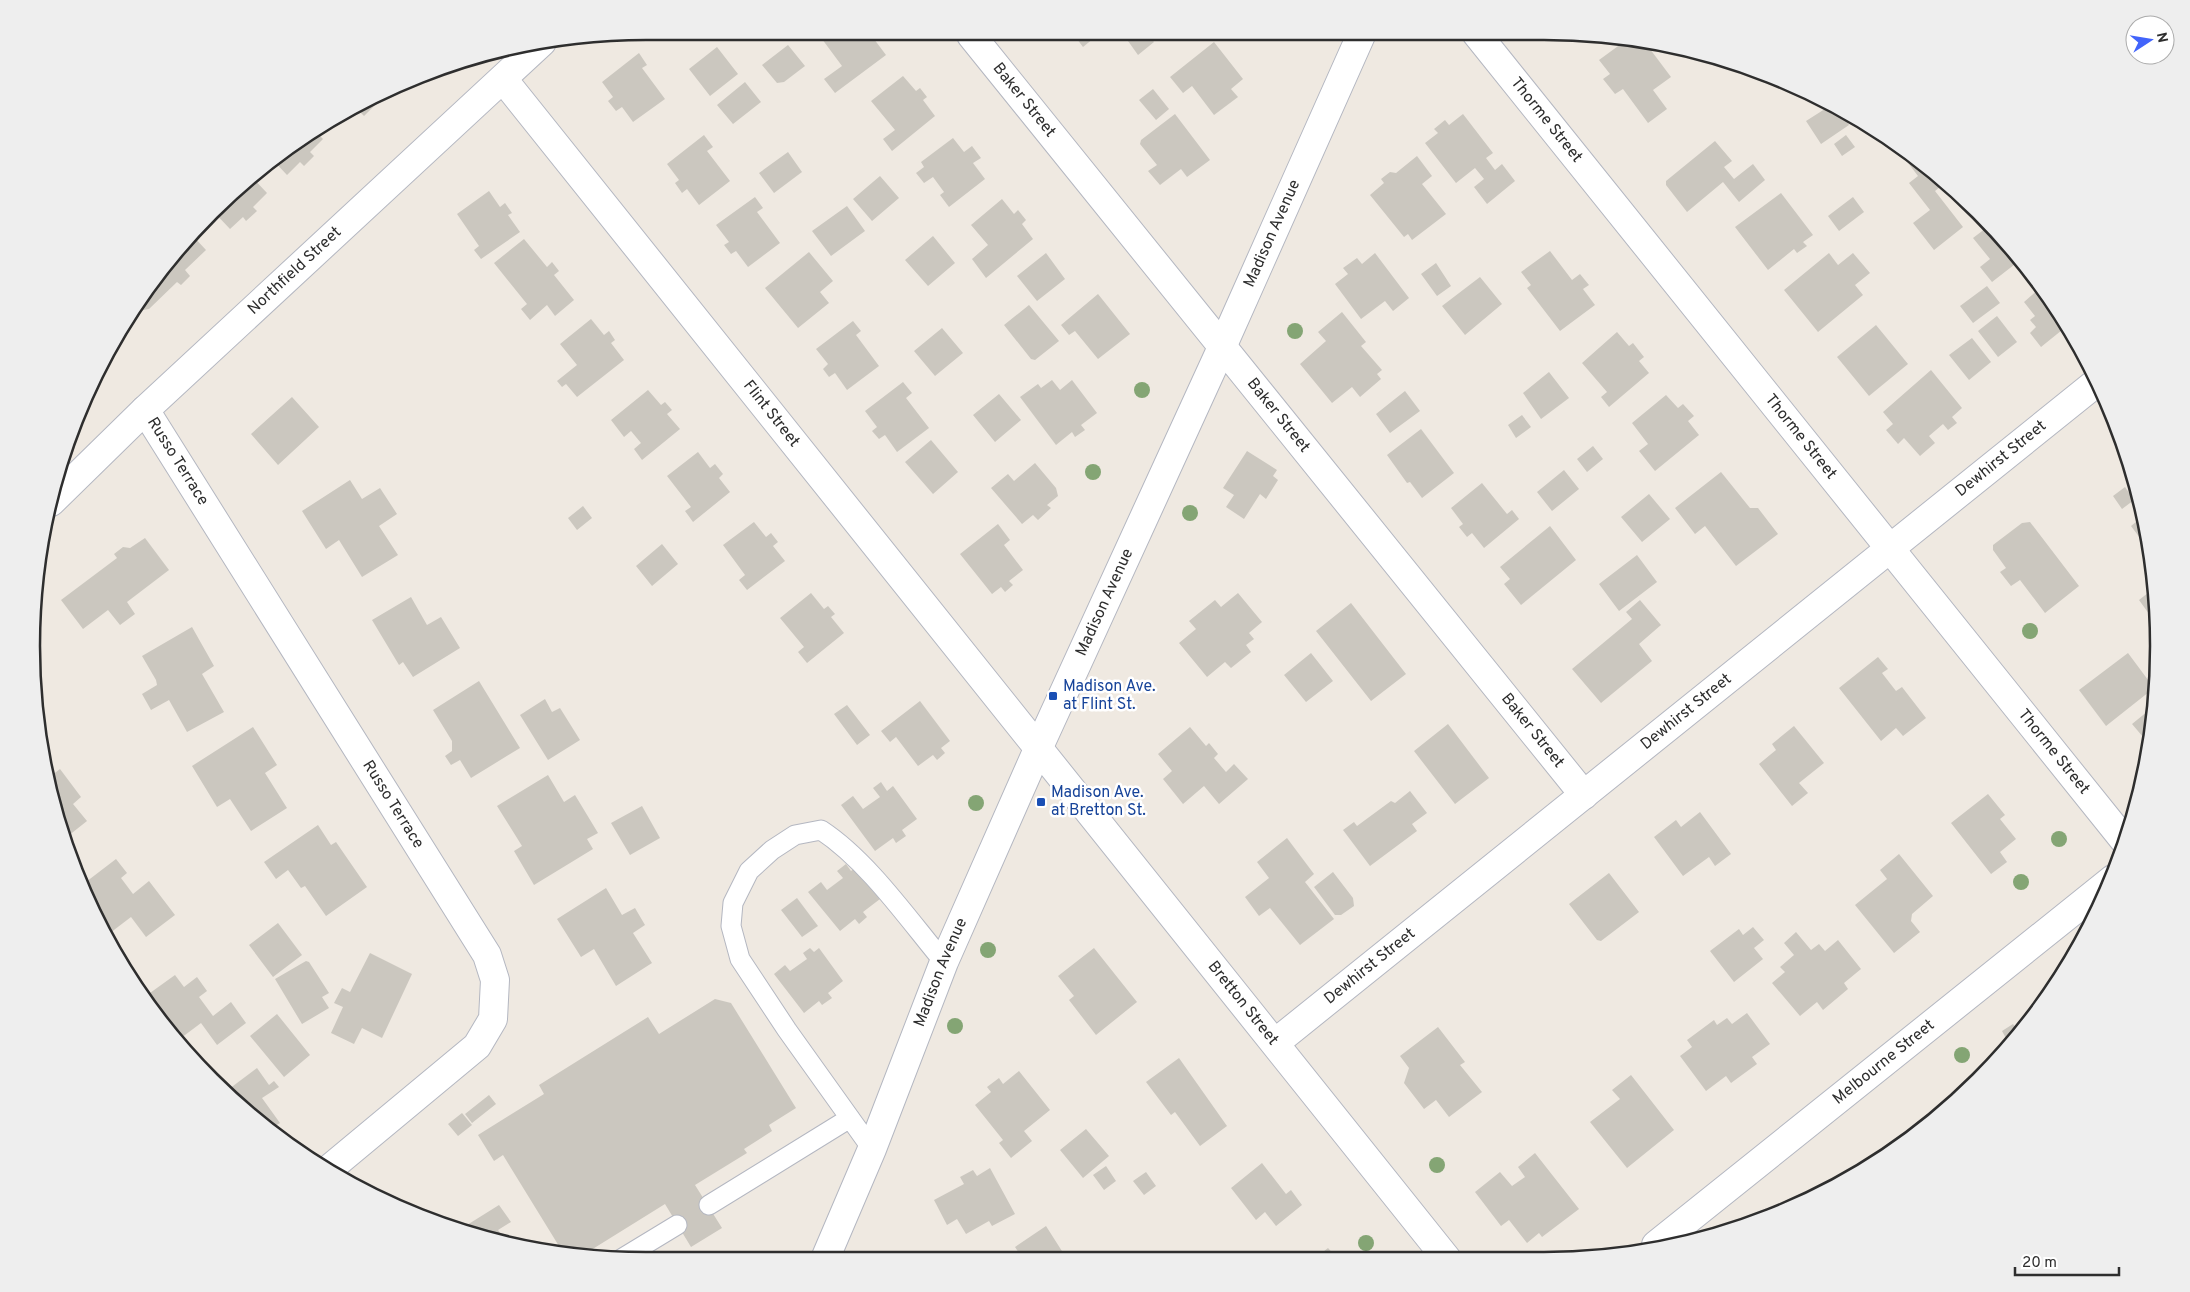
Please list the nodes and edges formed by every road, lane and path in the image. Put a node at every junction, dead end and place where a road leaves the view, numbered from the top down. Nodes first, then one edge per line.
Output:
1 (975, 40) edge
2 (1359, 40) edge
3 (1482, 40) edge
4 (532, 51) edge
5 (503, 79) junction
6 (1223, 345) junction
7 (2092, 386) edge
8 (145, 410) junction
9 (60, 493) edge
10 (1890, 548) junction
11 (1038, 749) junction
12 (1584, 795) junction
13 (2120, 835) edge
14 (2098, 891) edge
15 (944, 962) junction
16 (1276, 1043) junction
17 (850, 1118) junction
18 (872, 1149) junction
19 (333, 1165) edge
20 (708, 1206) dead end
21 (677, 1225) dead end
22 (1662, 1240) edge
23 (633, 1252) edge
24 (828, 1252) edge
25 (1441, 1252) edge

1 - 6 street, Baker Street
2 - 6 street, Madison Avenue
3 - 10 street, Thorme Street
4 - 5 street, Northfield Street
5 - 8 street, Northfield Street
5 - 11 street, Flint Street
6 - 11 street, Madison Avenue
6 - 12 street, Baker Street
7 - 10 street, Dewhirst Street
8 - 9 street, Northfield Street
8 - 19 street, Russo Terrace
10 - 12 street, Dewhirst Street
10 - 13 street, Thorme Street
11 - 15 street, Madison Avenue
11 - 16 street, Bretton Street
12 - 16 street, Dewhirst Street
14 - 22 street, Melbourne Street
15 - 17 lane
15 - 18 street, Madison Avenue
16 - 25 street, Bretton Street
17 - 18 lane
17 - 20 lane
18 - 24 street, Madison Avenue
21 - 23 lane

